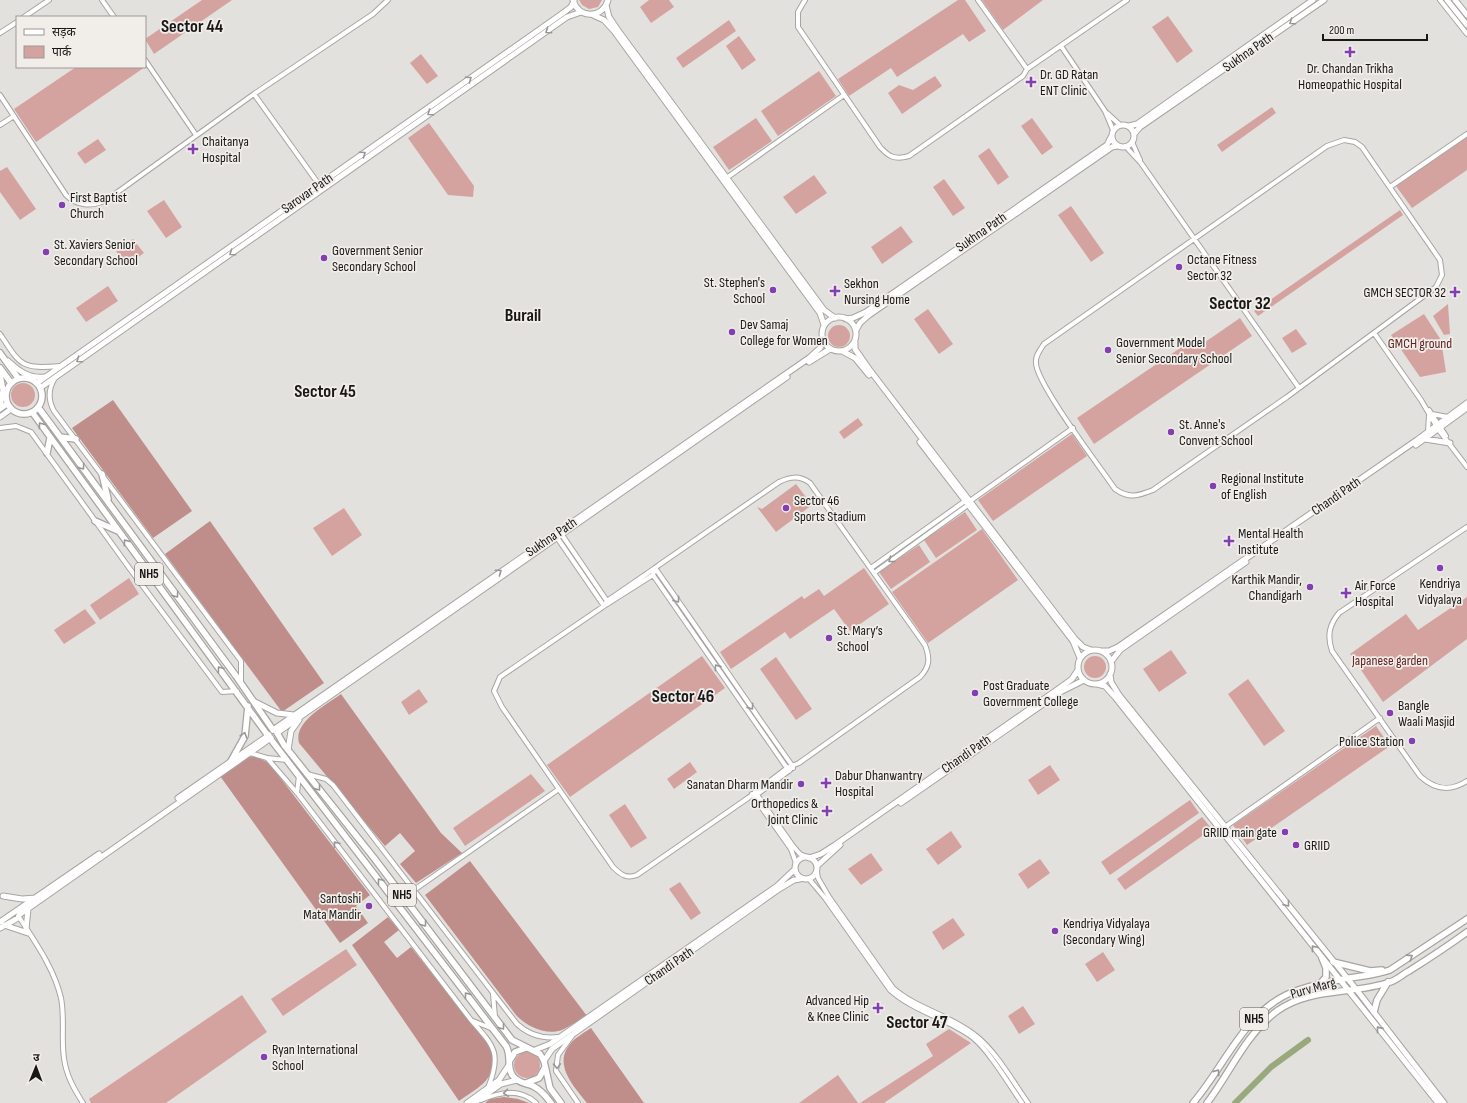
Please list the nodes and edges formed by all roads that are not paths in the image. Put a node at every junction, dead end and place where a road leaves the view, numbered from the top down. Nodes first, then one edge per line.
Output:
1 (49, 0) edge
2 (102, 0) edge
3 (388, 0) edge
4 (573, 0) edge
5 (805, 0) edge
6 (978, 0) edge
7 (1128, 0) edge
8 (1313, 0) edge
9 (1324, 0) edge
10 (1440, 0) edge
11 (1448, 0) edge
12 (1455, 0) edge
13 (607, 2) edge
14 (581, 12) junction
15 (593, 15) junction
16 (1467, 15) edge
17 (25, 16) edge
18 (113, 16) edge
19 (16, 23) edge
20 (1467, 25) edge
21 (0, 33) edge
22 (1467, 34) edge
23 (1061, 46) junction
24 (146, 61) edge
25 (1027, 69) junction
26 (254, 94) junction
27 (0, 95) edge
28 (844, 95) junction
29 (1105, 111) junction
30 (14, 116) junction
31 (1120, 125) junction
32 (0, 126) edge
33 (1129, 126) junction
34 (1113, 130) junction
35 (1134, 134) junction
36 (1467, 134) edge
37 (196, 135) junction
38 (1111, 137) junction
39 (1132, 142) junction
40 (1117, 146) junction
41 (1126, 147) junction
42 (1141, 163) junction
43 (725, 179) junction
44 (1390, 186) junction
45 (321, 187) junction
46 (1194, 238) junction
47 (835, 318) junction
48 (846, 319) junction
49 (824, 325) junction
50 (856, 330) junction
51 (1374, 333) junction
52 (0, 334) edge
53 (822, 340) junction
54 (855, 342) junction
55 (830, 349) junction
56 (842, 352) junction
57 (1, 355) edge
58 (61, 366) junction
59 (0, 368) edge
60 (0, 373) edge
61 (59, 374) junction
62 (45, 377) junction
63 (18, 378) junction
64 (11, 383) junction
65 (38, 385) junction
66 (1299, 388) junction
67 (1467, 402) edge
68 (7, 404) junction
69 (38, 406) junction
70 (0, 408) edge
71 (1467, 408) edge
72 (12, 409) junction
73 (32, 412) junction
74 (1430, 414) junction
75 (0, 417) edge
76 (1448, 417) junction
77 (1438, 426) junction
78 (0, 428) edge
79 (1073, 428) junction
80 (1428, 431) junction
81 (60, 437) junction
82 (50, 438) junction
83 (76, 439) junction
84 (1425, 439) junction
85 (1450, 443) junction
86 (47, 454) junction
87 (1467, 467) edge
88 (102, 474) junction
89 (968, 502) junction
90 (110, 505) junction
91 (95, 521) junction
92 (1467, 527) edge
93 (118, 531) junction
94 (558, 534) junction
95 (655, 568) junction
96 (871, 568) junction
97 (874, 573) junction
98 (653, 574) junction
99 (607, 601) junction
100 (604, 606) junction
101 (1091, 650) junction
102 (1102, 651) junction
103 (1080, 658) junction
104 (1112, 662) junction
105 (1078, 670) junction
106 (1110, 674) junction
107 (1084, 680) junction
108 (241, 684) junction
109 (1097, 684) junction
110 (237, 691) junction
111 (253, 701) junction
112 (248, 706) junction
113 (295, 715) junction
114 (301, 716) junction
115 (1380, 718) junction
116 (273, 734) junction
117 (288, 750) junction
118 (250, 753) junction
119 (267, 758) junction
120 (231, 761) junction
121 (289, 761) junction
122 (792, 767) junction
123 (299, 774) junction
124 (307, 774) junction
125 (1467, 781) edge
126 (559, 789) junction
127 (297, 794) junction
128 (754, 794) junction
129 (1225, 827) junction
130 (808, 857) junction
131 (796, 863) junction
132 (817, 866) junction
133 (794, 870) junction
134 (817, 872) junction
135 (800, 879) junction
136 (809, 879) junction
137 (414, 890) junction
138 (3, 896) dead end
139 (36, 898) junction
140 (28, 909) junction
141 (16, 915) junction
142 (1467, 919) edge
143 (1, 925) edge
144 (27, 931) junction
145 (1467, 934) edge
146 (1322, 958) junction
147 (1333, 962) junction
148 (1390, 970) junction
149 (1348, 979) junction
150 (1339, 980) junction
151 (1388, 982) junction
152 (1317, 986) junction
153 (1356, 989) junction
154 (1347, 990) junction
155 (493, 994) junction
156 (1374, 1012) junction
157 (494, 1017) junction
158 (471, 1020) junction
159 (493, 1029) junction
160 (575, 1033) junction
161 (559, 1037) junction
162 (532, 1049) junction
163 (544, 1063) junction
164 (509, 1064) junction
165 (517, 1080) junction
166 (524, 1083) junction
167 (488, 1088) junction
168 (83, 1103) edge
169 (467, 1103) edge
170 (475, 1103) edge
171 (536, 1103) edge
172 (551, 1103) edge
173 (562, 1103) edge
174 (578, 1103) edge
175 (1022, 1103) edge
176 (1028, 1103) edge
177 (1193, 1103) edge
178 (1207, 1103) edge
179 (1438, 1103) edge
180 (1444, 1103) edge

1 - 17 street
2 - 18 street
3 - 26 street
4 - 14 main road
45 -> 4 main road, Sarovar Path
5 - 28 street
6 - 25 street
7 - 23 street
8 - 33 main road, Sukhna Path
9 -> 35 main road, Sukhna Path
10 - 22 street
11 - 20 main road
12 - 16 main road
13 - 15 main road
13 - 43 main road
14 - 15 main road
14 -> 45 main road, Sarovar Path
15 - 43 main road
19 - 21 street
23 - 25 street
23 - 29 street
24 - 37 street
25 - 28 street
26 - 37 street
26 - 45 street
27 - 30 street
28 - 43 street
29 - 31 street
29 - 34 street
30 - 32 street
30 - 37 street
31 - 33 main road
31 - 34 main road
33 - 35 main road
34 - 38 main road
35 - 39 main road
36 - 44 street
38 - 40 main road
38 - 48 main road, Sukhna Path
39 - 41 main road
39 - 42 street
40 - 41 main road
40 - 50 main road, Sukhna Path
41 - 42 street
42 - 46 street
43 - 47 main road
43 - 49 main road
44 - 46 street
44 - 51 street
45 - 58 main road, Sarovar Path
45 -> 61 main road, Sarovar Path
46 - 66 street
46 - 79 street
47 - 48 main road
47 - 49 main road
48 - 50 main road
49 - 53 main road
50 - 54 main road
51 - 66 street
51 - 74 street
52 - 58 street
53 - 55 main road
53 - 94 main road, Sukhna Path
54 - 56 main road
54 - 89 main road
55 - 56 main road
55 - 94 main road, Sukhna Path
56 - 89 main road
57 - 62 main road
57 - 63 highway
58 - 62 main road, Sarovar Path
59 - 64 highway
60 - 70 main road
61 - 65 main road, Sarovar Path
61 - 83 street
62 - 65 main road, Sarovar Path
63 - 64 highway
63 - 65 highway
64 - 68 highway
65 - 69 highway
66 - 79 street
67 - 76 main road, Chandi Path
68 - 70 main road
68 - 72 highway
69 - 73 highway
69 - 81 highway, NH5
71 - 77 main road, Chandi Path
72 - 73 highway
72 - 75 main road
82 -> 73 highway, NH5
74 - 76 street
74 - 77 street
74 - 80 street
76 - 77 main road, Chandi Path
77 - 80 main road, Chandi Path
77 - 84 main road, Chandi Path
77 - 85 street
78 - 86 street
79 - 89 street
80 - 102 main road, Chandi Path
81 - 83 highway
81 -> 90 highway, NH5
82 - 86 highway
82 - 93 highway, NH5
83 - 88 street
84 - 85 main road
84 - 104 main road, Chandi Path
85 - 87 street
86 - 91 street
88 - 90 highway
88 - 108 street
89 - 96 street
89 -> 97 street
89 - 101 main road
89 - 103 main road
90 -> 108 highway, NH5
91 - 93 highway
91 - 110 street
92 - 115 street
110 -> 93 highway, NH5
94 - 99 street
94 - 100 street
113 -> 94 main road, Sukhna Path
94 - 114 main road, Sukhna Path
95 - 96 street
95 - 98 street
95 - 99 street
95 -> 122 street
96 - 97 street
97 - 122 street
98 - 100 street
122 -> 98 street
99 - 100 street
100 - 126 street
101 - 102 main road
101 - 103 main road
102 - 104 main road
103 - 105 main road
104 - 106 main road
105 - 107 main road
105 - 130 main road, Chandi Path
106 - 109 main road
106 - 129 main road
107 - 109 main road
107 - 132 main road, Chandi Path
108 - 111 highway, NH5
146 -> 109 main road
110 - 112 highway, NH5
111 - 113 main road
111 - 116 highway, NH5
112 - 116 highway, NH5
120 -> 112 highway
113 - 116 main road, Sukhna Path
114 - 116 main road, Sukhna Path
114 - 117 main road
115 - 125 street
115 - 129 street
116 - 117 highway, NH5
116 - 118 main road
116 - 120 main road
116 - 121 highway, NH5
117 - 124 highway, NH5
118 - 119 street
118 - 140 main road
119 - 121 street
119 - 127 street
120 - 139 main road
121 - 123 highway, NH5
122 - 128 street
123 - 127 street
159 -> 123 highway, NH5
124 - 137 street
124 -> 157 highway, NH5
126 - 128 street
126 - 137 street
158 -> 127 street
128 - 130 street
128 - 131 street
129 -> 147 main road
130 - 131 main road
130 - 132 main road
131 - 133 main road
132 - 134 main road
133 - 135 main road
133 - 161 main road, Chandi Path
134 - 136 main road
134 - 176 street
135 - 136 main road
135 - 160 main road, Chandi Path
136 - 175 street
137 - 155 street
138 - 139 main road
139 - 141 main road
140 - 141 main road
140 - 144 main road
141 - 143 main road
141 - 144 street
148 -> 142 highway, Purv Marg / NH5
143 - 144 main road
144 - 168 street
145 - 151 highway, Purv Marg / NH5
146 - 150 main road
146 - 152 highway
147 - 148 highway
147 - 149 main road
148 - 149 highway, Purv Marg / NH5
149 - 150 highway, Purv Marg / NH5
149 - 153 main road
150 - 152 highway, Purv Marg / NH5
150 - 154 main road
151 - 153 highway, Purv Marg / NH5
151 - 156 highway
177 -> 152 highway, Purv Marg / NH5
153 - 154 highway, NH5
153 - 156 main road
154 - 178 highway, Purv Marg / NH5
179 -> 154 main road
155 - 157 street
155 - 161 street
156 - 180 main road
157 -> 162 highway, NH5
158 - 159 street
158 - 167 street
159 - 164 highway, NH5
160 - 163 main road, Chandi Path
160 -> 174 street
161 - 162 main road, Chandi Path
162 - 163 highway, NH5
162 - 164 highway
163 - 166 highway
163 - 173 highway, NH5
164 - 165 highway, NH5
164 - 167 main road
165 - 166 highway
165 - 170 main road
166 - 172 highway
167 - 169 main road
171 -> 170 street

